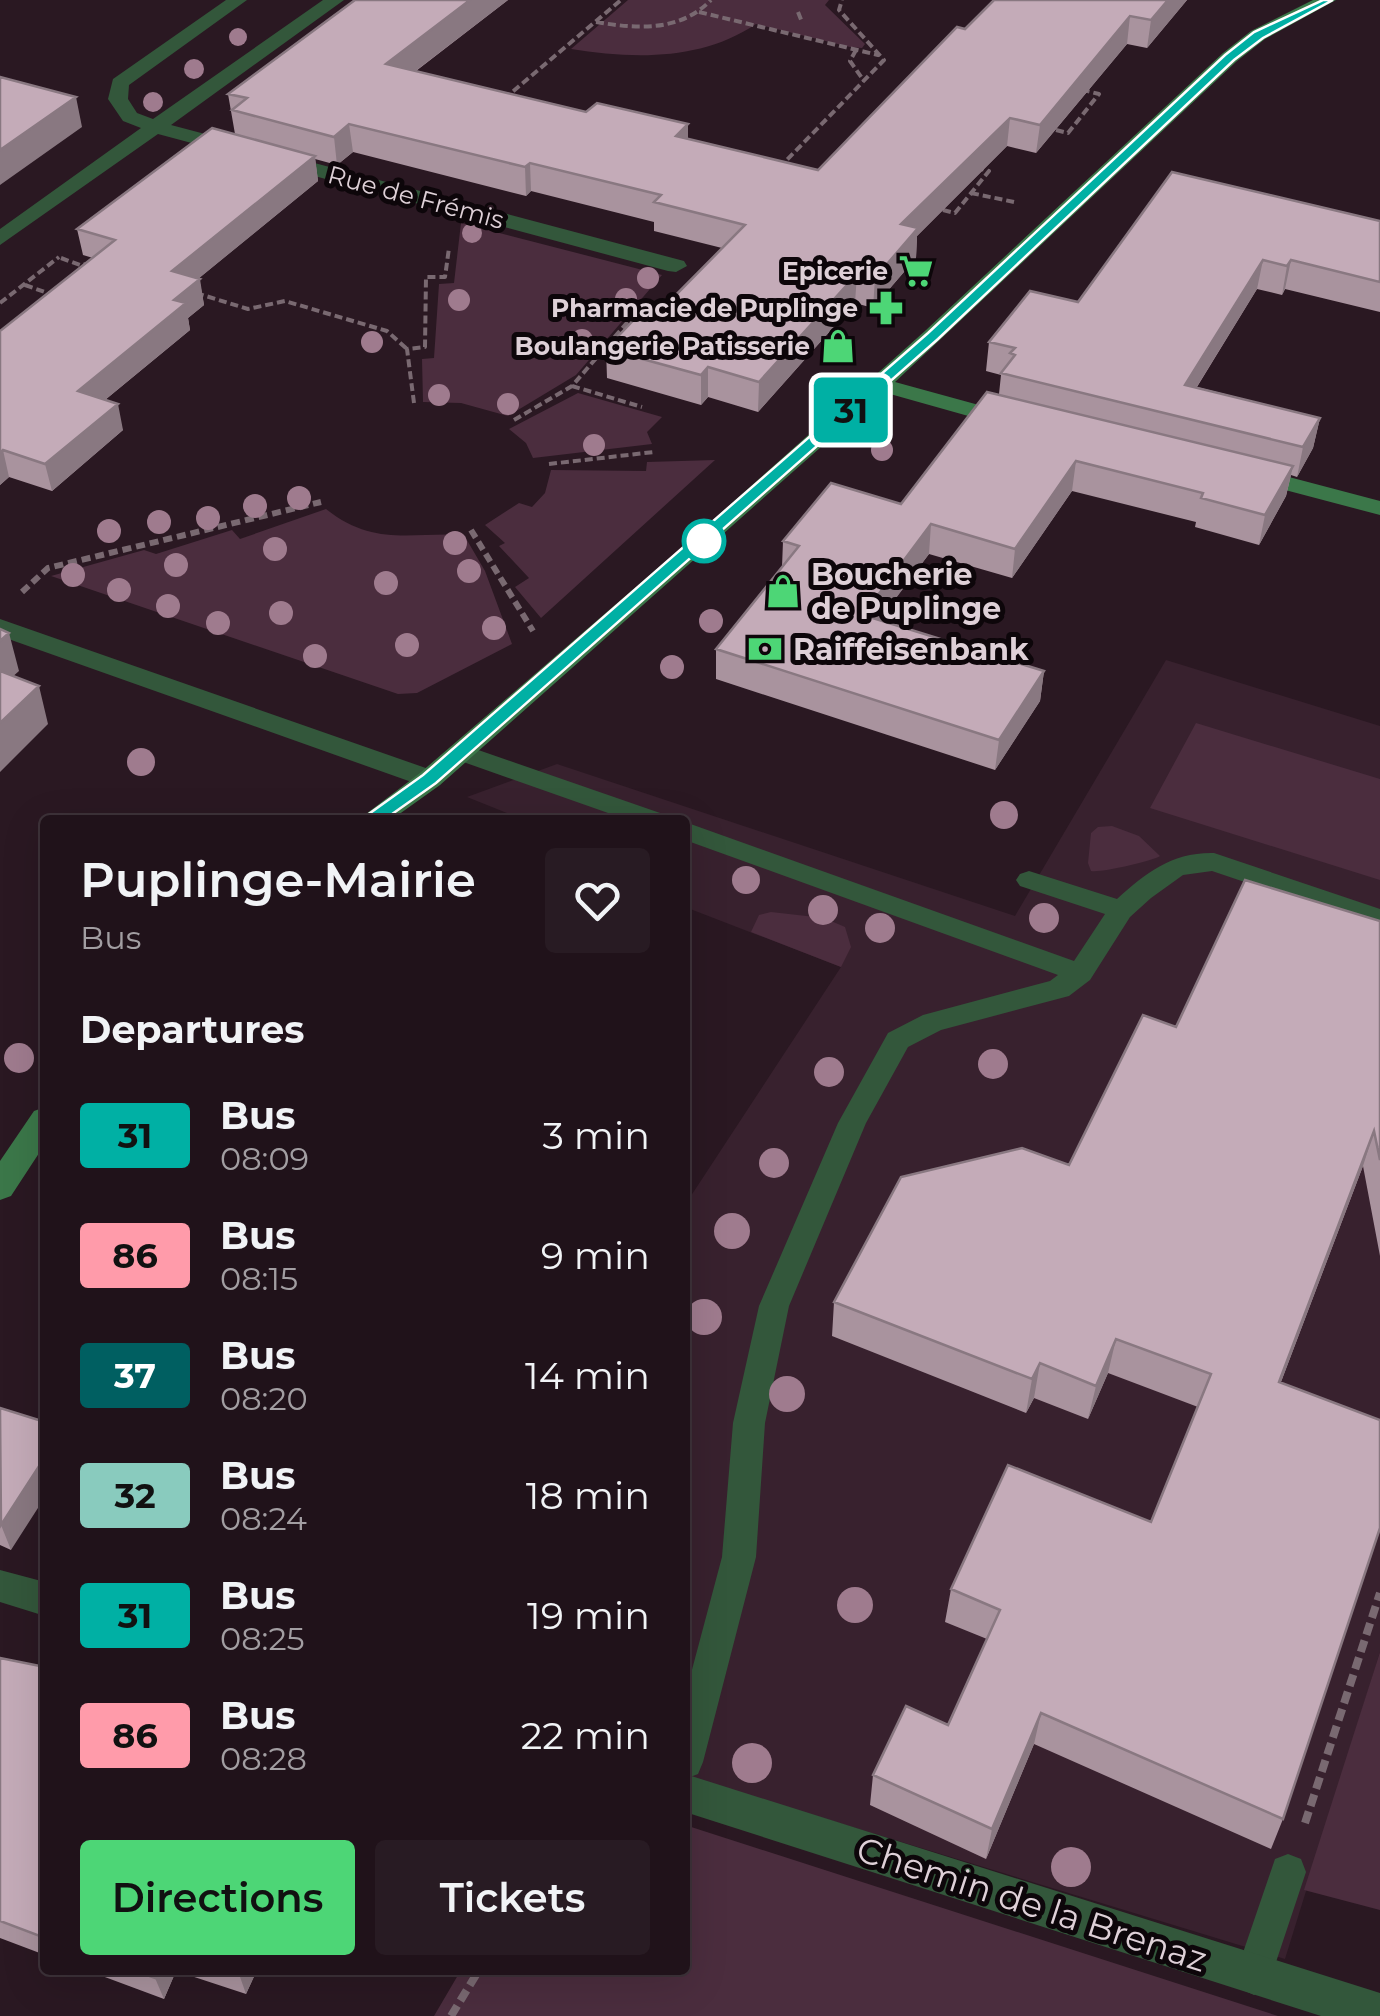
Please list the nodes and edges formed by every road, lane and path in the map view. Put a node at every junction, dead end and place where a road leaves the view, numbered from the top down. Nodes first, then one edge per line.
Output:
1 (238, 0) edge
2 (335, 0) edge
3 (621, 0) edge
4 (710, 0) edge
5 (842, 0) edge
6 (1327, 0) edge
7 (699, 12) junction
8 (798, 12) dead end
9 (595, 22) junction
10 (802, 22) dead end
11 (856, 50) junction
12 (880, 56) junction
13 (864, 81) junction
14 (1069, 87) edge
15 (492, 110) edge
16 (155, 127) junction
17 (1056, 130) edge
18 (981, 168) edge
19 (771, 176) edge
20 (454, 207) junction
21 (944, 210) edge
22 (0, 239) edge
23 (61, 258) dead end
24 (676, 266) joint
25 (108, 268) edge
26 (24, 285) dead end
27 (178, 288) edge
28 (64, 298) edge
29 (406, 349) junction
30 (879, 384) junction
31 (572, 386) junction
32 (414, 402) dead end
33 (642, 407) dead end
34 (514, 420) dead end
35 (1039, 428) edge
36 (654, 452) dead end
37 (549, 464) dead end
38 (1232, 470) edge
39 (321, 502) dead end
40 (1380, 508) edge
41 (471, 530) dead end
42 (11, 602) dead end
43 (0, 627) edge
44 (540, 642) dead end
45 (461, 752) junction
46 (430, 779) junction
47 (379, 815) edge
48 (640, 815) edge
49 (690, 833) edge
50 (1029, 880) dead end
51 (1121, 910) junction
52 (1380, 919) edge
53 (1080, 973) junction
54 (40, 1126) edge
55 (0, 1186) edge
56 (0, 1586) edge
57 (1380, 1593) edge
58 (40, 1598) edge
59 (690, 1743) edge
60 (690, 1795) edge
61 (1288, 1872) joint
62 (476, 1975) edge
63 (1254, 1976) junction
64 (1380, 2014) edge
65 (451, 2016) edge

1 - 16 street, Rue de Frémis
2 - 16 street
3 - 9 path
4 - 7 path
5 - 12 path
6 - 30 street
7 - 9 path
7 - 11 path
8 - 10 path
9 - 15 path
11 - 12 path
11 - 13 path
12 - 13 path
13 - 19 path
14 - 17 path
16 - 20 street, Rue de Frémis
16 - 22 street
18 - 21 path
20 - 24 street, Rue de Frémis
20 - 29 path
23 - 25 path
24 - 31 path
26 - 28 path
27 - 29 path
29 - 32 path
30 - 35 street
30 - 45 street
31 - 33 path
31 - 34 path
36 - 37 path
38 - 40 street
39 - 42 path
41 - 44 path
43 - 46 street
45 - 46 street
45 - 48 lane
46 - 47 street
49 - 53 lane
50 - 51 lane
51 - 52 lane
51 - 53 lane
53 - 59 lane
54 - 55 street
56 - 58 street
57 - 61 path
60 - 63 street, Chemin de la Brenaz
61 - 63 lane
62 - 65 path
63 - 64 street, Chemin de la Brenaz

